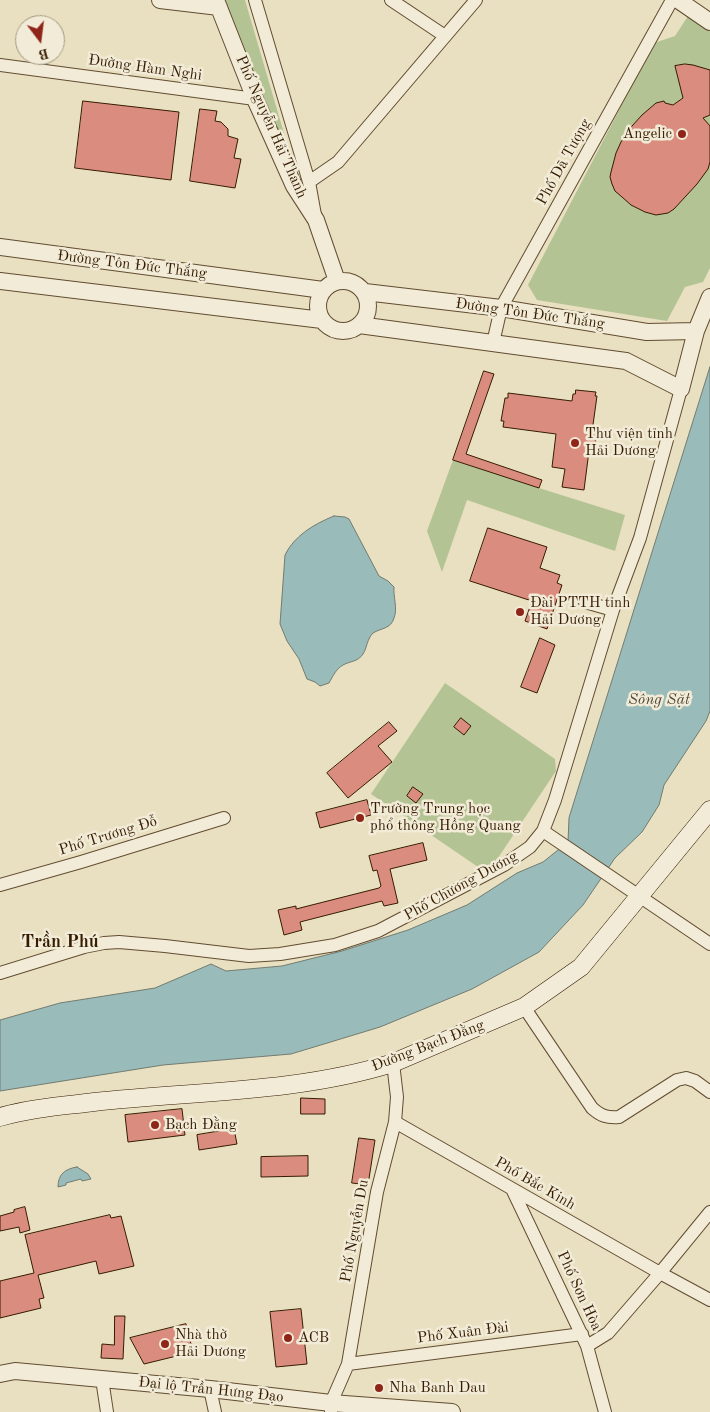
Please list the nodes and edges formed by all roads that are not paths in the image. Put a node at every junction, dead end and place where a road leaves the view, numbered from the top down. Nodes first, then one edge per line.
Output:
1 (160, 0) edge
2 (255, 0) edge
3 (391, 0) edge
4 (476, 0) edge
5 (672, 0) edge
6 (678, 0) edge
7 (218, 4) edge
8 (710, 22) edge
9 (445, 36) junction
10 (0, 65) edge
11 (255, 99) junction
12 (309, 182) junction
13 (316, 220) junction
14 (0, 247) edge
15 (0, 281) edge
16 (330, 286) junction
17 (365, 292) junction
18 (710, 296) edge
19 (501, 308) junction
20 (322, 320) junction
21 (359, 325) junction
22 (696, 331) junction
23 (493, 343) junction
24 (681, 389) junction
25 (585, 602) dead end
26 (613, 610) junction
27 (710, 810) edge
28 (224, 818) dead end
29 (543, 831) junction
30 (0, 884) edge
31 (640, 897) junction
32 (710, 944) edge
33 (0, 973) edge
34 (524, 1007) junction
35 (393, 1062) junction
36 (710, 1092) edge
37 (0, 1117) edge
38 (395, 1122) junction
39 (512, 1189) junction
40 (710, 1212) edge
41 (660, 1273) junction
42 (710, 1300) edge
43 (582, 1334) junction
44 (587, 1346) junction
45 (348, 1364) junction
46 (0, 1374) edge
47 (102, 1379) junction
48 (210, 1389) junction
49 (331, 1408) edge
50 (107, 1412) edge
51 (216, 1412) edge
52 (452, 1412) edge
53 (605, 1412) edge

1 - 7 street
2 - 12 street
3 - 9 street
4 - 9 street
5 - 19 street, Phố Dã Tượng
6 - 8 street
7 - 11 street, Phố Nguyễn Hải Thanh
9 - 12 street
10 - 11 street, Đường Hàm Nghi
11 - 13 street, Phố Nguyễn Hải Thanh
12 - 13 street
13 - 16 street, Phố Nguyễn Hải Thanh
14 - 16 street, Đường Tôn Đức Thắng
15 - 20 street
16 - 17 street
16 - 20 street
17 - 19 street, Đường Tôn Đức Thắng
17 - 21 street
18 - 22 street, Phố Chương Dương
19 - 22 street, Đường Tôn Đức Thắng
19 - 23 street, Phố Dã Tượng
20 - 21 street
21 - 23 street
22 - 24 street, Phố Chương Dương
23 - 24 street
24 - 26 street, Phố Chương Dương
25 - 26 street
26 - 29 street, Phố Chương Dương
27 - 31 main road, Đường Bạch Đằng
28 - 30 street, Phố Trương Đỗ
29 - 31 street
29 - 33 street, Phố Chương Dương
31 - 32 street
31 - 34 main road, Đường Bạch Đằng
34 - 35 main road, Đường Bạch Đằng
34 - 36 street
35 - 37 main road, Đường Bạch Đằng
35 - 38 street, Phố Nguyễn Du
38 - 39 street, Phố Bắc Kinh
38 - 45 street, Phố Nguyễn Du
39 - 41 street, Phố Bắc Kinh
39 - 43 street, Phố Sơn Hòa
40 - 41 street
41 - 42 street, Phố Bắc Kinh
41 - 44 street
43 - 44 street, Phố Sơn Hòa
43 - 45 street, Phố Xuân Đài
44 - 53 street, Phố Sơn Hòa
45 - 49 street, Phố Nguyễn Du
46 - 47 street, Đại lộ Trần Hưng Đạo
47 - 48 street, Đại lộ Trần Hưng Đạo
47 - 50 street
48 - 49 street, Đại lộ Trần Hưng Đạo
48 - 51 street
49 - 52 street, Đại lộ Trần Hưng Đạo

